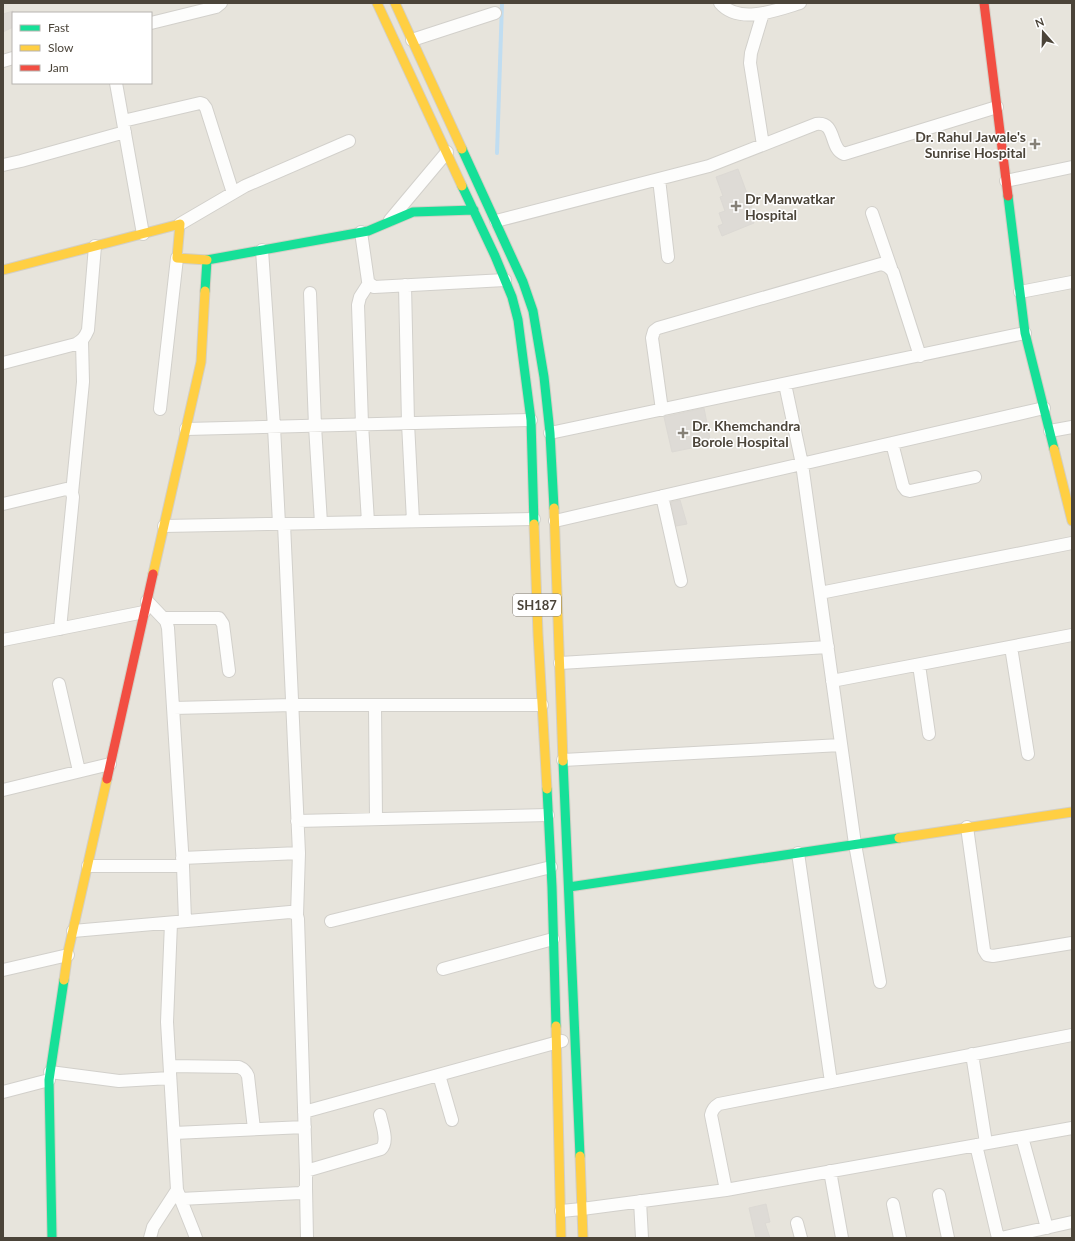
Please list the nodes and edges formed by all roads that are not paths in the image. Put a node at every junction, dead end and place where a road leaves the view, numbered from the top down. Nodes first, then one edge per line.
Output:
1 (221, 3) edge
2 (377, 3) edge
3 (395, 3) edge
4 (720, 3) edge
5 (800, 3) edge
6 (984, 3) edge
7 (768, 9) edge
8 (495, 13) dead end
9 (152, 23) edge
10 (412, 40) junction
11 (116, 84) edge
12 (997, 107) junction
13 (124, 126) junction
14 (349, 141) dead end
15 (763, 145) junction
16 (447, 152) junction
17 (3, 165) edge
18 (1072, 166) edge
19 (659, 179) junction
20 (1006, 181) junction
21 (233, 193) junction
22 (474, 210) junction
23 (872, 213) dead end
24 (388, 222) junction
25 (496, 222) junction
26 (180, 224) junction
27 (361, 232) junction
28 (143, 234) junction
29 (95, 246) junction
30 (262, 250) junction
31 (668, 257) dead end
32 (178, 258) junction
33 (207, 260) junction
34 (890, 268) junction
35 (3, 270) edge
36 (505, 280) junction
37 (1072, 282) edge
38 (369, 283) junction
39 (405, 285) junction
40 (1020, 292) junction
41 (310, 293) dead end
42 (1025, 334) junction
43 (82, 341) junction
44 (920, 356) junction
45 (3, 363) edge
46 (785, 384) junction
47 (1044, 408) junction
48 (160, 409) dead end
49 (662, 410) junction
50 (531, 420) junction
51 (408, 423) junction
52 (362, 424) junction
53 (315, 426) junction
54 (274, 427) junction
55 (1072, 427) edge
56 (186, 429) junction
57 (1050, 431) junction
58 (550, 433) junction
59 (892, 443) junction
60 (802, 464) junction
61 (975, 476) dead end
62 (72, 493) junction
63 (662, 496) junction
64 (3, 504) edge
65 (534, 519) junction
66 (413, 521) junction
67 (555, 521) junction
68 (1072, 521) edge
69 (368, 522) junction
70 (321, 523) junction
71 (281, 524) junction
72 (164, 526) junction
73 (1072, 543) edge
74 (681, 581) dead end
75 (820, 593) junction
76 (146, 606) junction
77 (164, 618) junction
78 (60, 629) junction
79 (1072, 635) edge
80 (3, 640) edge
81 (828, 646) junction
82 (1011, 647) junction
83 (560, 663) junction
84 (919, 665) junction
85 (229, 671) dead end
86 (832, 681) junction
87 (59, 684) dead end
88 (292, 705) junction
89 (375, 705) junction
90 (542, 705) junction
91 (173, 708) junction
92 (929, 734) dead end
93 (841, 745) junction
94 (1028, 754) dead end
95 (564, 760) junction
96 (110, 764) junction
97 (79, 771) junction
98 (3, 790) edge
99 (1072, 812) edge
100 (548, 814) junction
101 (376, 819) junction
102 (297, 821) junction
103 (967, 827) junction
104 (855, 844) junction
105 (299, 853) junction
106 (798, 853) junction
107 (183, 862) junction
108 (88, 866) junction
109 (551, 868) junction
110 (569, 887) junction
111 (297, 915) junction
112 (185, 921) junction
113 (331, 922) dead end
114 (171, 923) junction
115 (73, 931) junction
116 (553, 939) junction
117 (1072, 943) edge
118 (68, 955) junction
119 (443, 969) dead end
120 (3, 970) edge
121 (880, 982) dead end
122 (1072, 1035) edge
123 (575, 1039) junction
124 (556, 1043) junction
125 (972, 1054) junction
126 (170, 1072) junction
127 (439, 1075) junction
128 (49, 1076) junction
129 (831, 1082) junction
130 (3, 1092) edge
131 (304, 1112) junction
132 (380, 1115) dead end
133 (452, 1120) dead end
134 (305, 1127) junction
135 (1072, 1128) edge
136 (254, 1129) junction
137 (174, 1133) junction
138 (1022, 1137) junction
139 (981, 1144) junction
140 (306, 1171) junction
141 (830, 1171) junction
142 (306, 1188) junction
143 (726, 1190) junction
144 (178, 1194) junction
145 (939, 1195) dead end
146 (640, 1201) junction
147 (893, 1204) dead end
148 (582, 1209) junction
149 (561, 1211) junction
150 (1072, 1222) edge
151 (797, 1223) dead end
152 (1046, 1228) junction
153 (52, 1238) edge
154 (150, 1238) edge
155 (196, 1238) edge
156 (307, 1238) edge
157 (562, 1238) edge
158 (583, 1238) edge
159 (642, 1238) edge
160 (801, 1238) edge
161 (842, 1238) edge
162 (900, 1238) edge
163 (948, 1238) edge
164 (998, 1238) edge
165 (1001, 1238) edge

1 - 9 street
2 - 16 street, SH187
3 - 10 street, SH187
4 - 7 street
5 - 7 street
6 - 12 street
7 - 15 street
8 - 10 street
10 - 25 street, SH187
11 - 13 street
12 - 15 street
12 - 20 street
13 - 17 street
13 - 21 street
13 - 28 street
14 - 21 street
15 - 19 street
16 - 22 street, SH187
16 - 24 street
18 - 20 street
19 - 25 street
19 - 31 street
20 - 40 street
21 - 26 street
22 - 24 street
22 - 36 street, SH187
23 - 34 street
24 - 27 street
25 - 58 street, SH187
26 - 28 street
26 - 32 street
27 - 30 street
27 - 38 street
28 - 29 street
29 - 35 street
29 - 43 street
30 - 33 street
30 - 54 street
32 - 33 street
32 - 48 street
33 - 56 street
34 - 44 street
34 - 49 street
36 - 39 street
36 - 50 street, SH187
37 - 40 street
38 - 39 street
38 - 52 street
39 - 51 street
40 - 42 street
41 - 53 street
42 - 44 street
42 - 47 street
43 - 45 street
43 - 62 street
44 - 46 street
46 - 49 street
46 - 60 street
47 - 57 street
47 - 59 street
49 - 58 street
50 - 51 street
50 - 65 street, SH187
51 - 52 street
51 - 66 street
52 - 53 street
52 - 69 street
53 - 54 street
53 - 70 street
54 - 56 street
54 - 71 street
55 - 57 street
56 - 72 street
57 - 68 street
58 - 67 street, SH187
59 - 60 street
59 - 61 street
60 - 63 street
60 - 75 street
62 - 64 street
62 - 78 street
63 - 67 street
63 - 74 street
65 - 66 street
65 - 90 street, SH187
66 - 69 street
67 - 83 street, SH187
69 - 70 street
70 - 71 street
71 - 72 street
71 - 88 street
72 - 76 street
73 - 75 street
75 - 81 street
76 - 77 street
76 - 78 street
76 - 96 street
77 - 85 street
77 - 91 street
78 - 80 street
79 - 82 street
81 - 83 street
81 - 86 street
82 - 84 street
82 - 94 street
83 - 95 street, SH187
84 - 86 street
84 - 92 street
86 - 93 street
87 - 97 street
88 - 89 street
88 - 91 street
88 - 102 street
89 - 90 street
89 - 101 street
90 - 100 street, SH187
91 - 107 street
93 - 95 street
93 - 104 street
95 - 110 street, SH187
96 - 97 street
96 - 108 street
97 - 98 street
99 - 103 street
100 - 101 street
100 - 109 street, SH187
101 - 102 street
102 - 105 street
103 - 104 street
103 - 117 street
104 - 106 street
104 - 121 street
105 - 107 street
105 - 111 street
106 - 110 street
106 - 129 street
107 - 108 street
107 - 112 street
108 - 115 street
109 - 113 street
109 - 116 street, SH187
110 - 123 street, SH187
111 - 112 street
111 - 131 street
112 - 114 street
114 - 115 street
114 - 126 street
115 - 118 street
116 - 119 street
116 - 124 street, SH187
118 - 120 street
118 - 128 street
122 - 125 street
123 - 124 street
123 - 148 street, SH187
124 - 127 street
124 - 149 street, SH187
125 - 129 street
125 - 139 street
126 - 128 street
126 - 136 street
126 - 137 street
127 - 131 street
127 - 133 street
128 - 130 street
128 - 153 street
129 - 143 street
131 - 134 street
132 - 140 street
134 - 136 street
134 - 140 street
135 - 138 street
136 - 137 street
137 - 144 street
138 - 139 street
138 - 152 street
139 - 141 street
139 - 164 street
140 - 142 street
141 - 143 street
141 - 161 street
142 - 144 street
142 - 156 street
143 - 146 street
144 - 154 street
144 - 155 street
145 - 163 street
146 - 148 street
146 - 159 street
147 - 162 street
148 - 149 street
148 - 158 street, SH187
149 - 157 street, SH187
150 - 152 street
151 - 160 street
152 - 165 street

